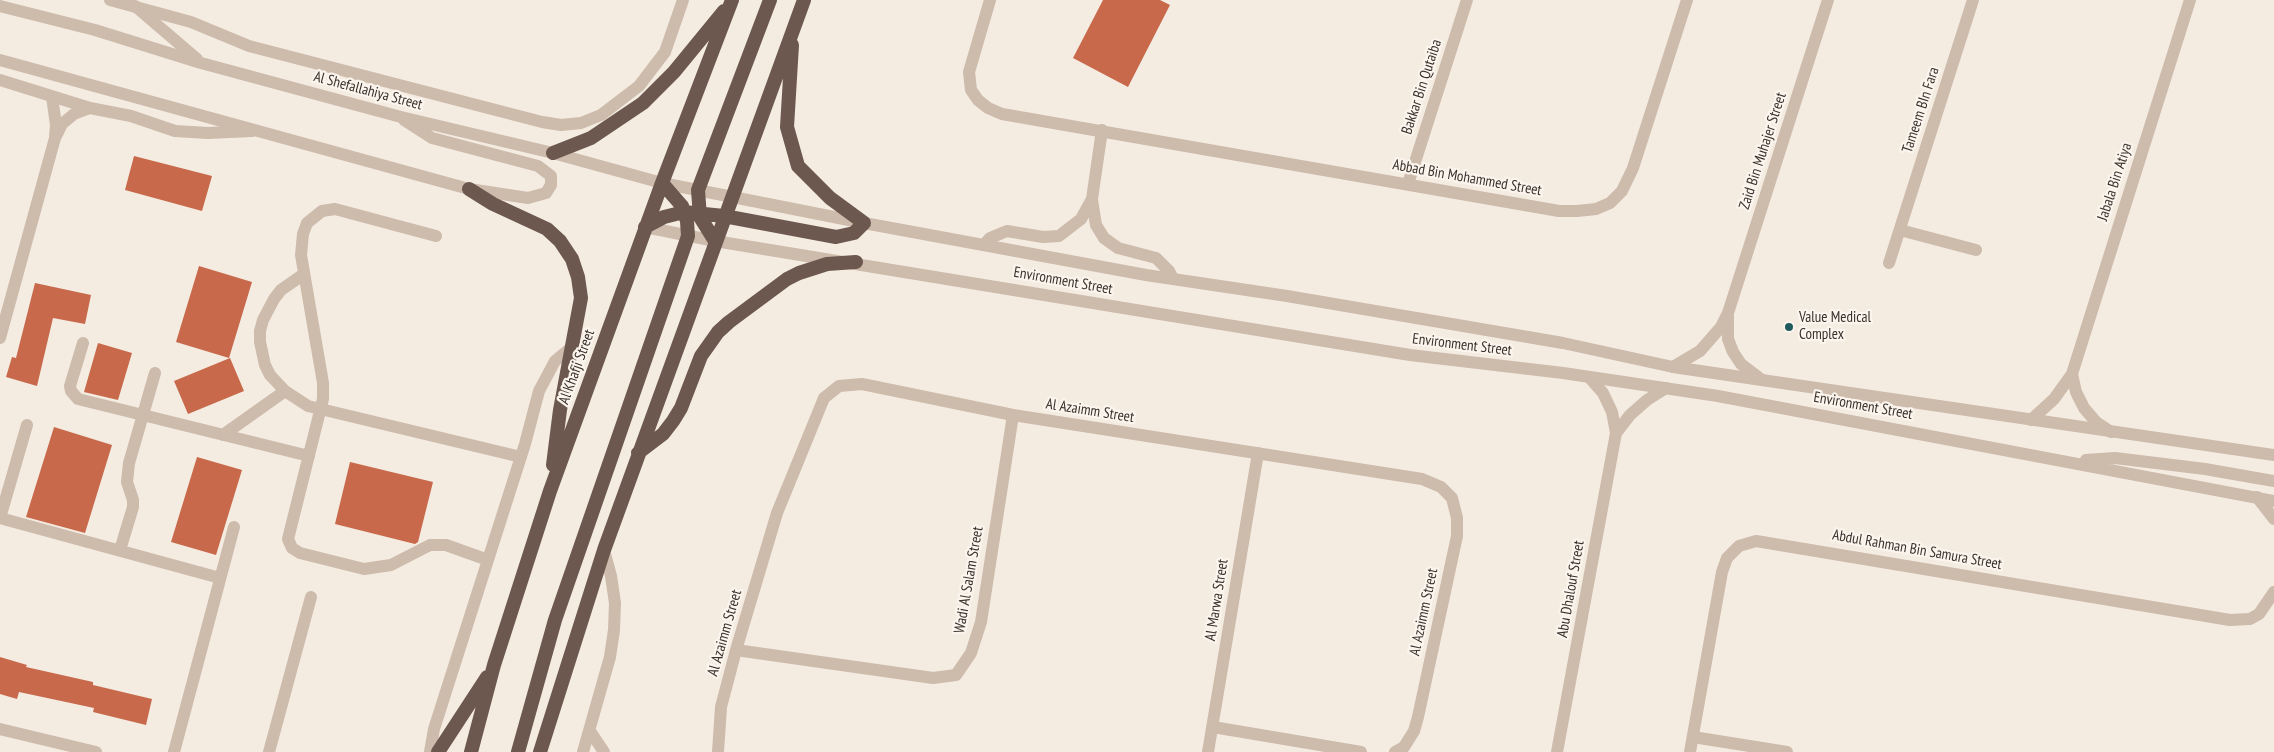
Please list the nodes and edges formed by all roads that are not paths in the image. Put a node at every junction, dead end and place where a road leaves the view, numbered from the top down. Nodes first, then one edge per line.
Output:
1 (110, 0) edge
2 (683, 0) edge
3 (732, 0) edge
4 (770, 0) edge
5 (804, 0) edge
6 (990, 0) edge
7 (1467, 0) edge
8 (1687, 0) edge
9 (1828, 0) edge
10 (1973, 0) edge
11 (2190, 0) edge
12 (0, 6) edge
13 (135, 6) junction
14 (793, 30) junction
15 (0, 60) edge
16 (201, 63) junction
17 (4, 81) edge
18 (52, 97) junction
19 (90, 108) junction
20 (401, 117) junction
21 (260, 130) junction
22 (1102, 130) junction
23 (55, 138) junction
24 (553, 153) junction
25 (662, 183) junction
26 (1408, 184) junction
27 (468, 189) junction
28 (698, 190) junction
29 (732, 196) junction
30 (1092, 199) junction
31 (684, 212) junction
32 (699, 212) junction
33 (724, 216) junction
34 (864, 223) junction
35 (645, 227) junction
36 (1900, 230) junction
37 (436, 236) dead end
38 (688, 236) junction
39 (715, 241) junction
40 (984, 245) junction
41 (1976, 250) dead end
42 (856, 262) junction
43 (1889, 262) dead end
44 (304, 274) junction
45 (1173, 279) junction
46 (1728, 312) junction
47 (0, 338) edge
48 (83, 343) dead end
49 (573, 346) junction
50 (1673, 367) junction
51 (155, 374) dead end
52 (2072, 374) junction
53 (1589, 377) junction
54 (1762, 380) junction
55 (1666, 388) junction
56 (285, 391) junction
57 (321, 409) junction
58 (1013, 415) junction
59 (143, 416) junction
60 (2031, 420) junction
61 (27, 425) dead end
62 (1616, 432) junction
63 (2111, 433) junction
64 (223, 436) junction
65 (638, 453) junction
66 (1258, 453) junction
67 (2274, 455) edge
68 (309, 456) junction
69 (521, 457) junction
70 (2076, 462) junction
71 (2274, 481) edge
72 (550, 492) junction
73 (2257, 498) junction
74 (2274, 501) edge
75 (2274, 519) edge
76 (234, 527) dead end
77 (120, 550) junction
78 (604, 550) junction
79 (488, 560) junction
80 (220, 578) junction
81 (2274, 592) edge
82 (311, 597) dead end
83 (736, 650) junction
84 (494, 666) junction
85 (1213, 727) junction
86 (0, 729) edge
87 (590, 731) junction
88 (546, 733) junction
89 (1693, 736) junction
90 (96, 752) edge
91 (174, 752) edge
92 (269, 752) edge
93 (430, 752) edge
94 (438, 752) edge
95 (471, 752) edge
96 (518, 752) edge
97 (540, 752) edge
98 (547, 752) edge
99 (583, 752) edge
100 (604, 752) edge
101 (718, 752) edge
102 (1208, 752) edge
103 (1361, 752) edge
104 (1395, 752) edge
105 (1557, 752) edge
106 (1690, 752) edge
107 (1787, 752) edge

1 - 13 street, Al Shefallahiya Street
2 - 13 street, Al Shefallahiya Street
3 - 24 highway
3 - 25 highway, Al Khafji Street
4 - 28 highway
5 - 14 highway
6 - 22 street, Abbad Bin Mohammed Street
7 - 26 street, Bakkar Bin Qutaiba
8 - 26 street, Abbad Bin Mohammed Street
9 - 46 street, Zaid Bin Muhajer Street
10 - 36 street, Tameem BIn Fara
11 - 52 street, Jabala Bin Atiya
12 - 16 street, Al Shefallahiya Street
13 - 16 street
14 - 29 highway
14 - 34 highway
15 - 21 street
16 - 20 street, Al Shefallahiya Street
17 - 18 street
18 - 19 street
18 - 23 street
19 - 21 street
19 - 23 street
20 - 24 street, Al Shefallahiya Street
20 - 27 street
21 - 27 street
22 - 26 street, Abbad Bin Mohammed Street
22 - 30 street
23 - 47 street
24 - 25 street, Al Shefallahiya Street
25 - 28 street, Al Shefallahiya Street
25 - 31 highway
25 - 35 highway, Al Khafji Street
27 - 49 highway
28 - 29 street, Al Shefallahiya Street
28 - 32 highway
29 - 33 highway
29 - 34 street, Environment Street
30 - 40 street
30 - 45 street
31 - 32 highway
31 - 35 highway
31 - 38 highway
32 - 33 highway
32 - 39 highway
33 - 34 highway
33 - 39 highway
34 - 40 street, Environment Street
35 - 38 street, Environment Street
35 - 72 highway, Al Khafji Street
36 - 41 street
36 - 43 street, Tameem BIn Fara
37 - 44 street
38 - 39 street, Environment Street
38 - 96 highway
39 - 42 street, Environment Street
39 - 65 highway
40 - 45 street, Environment Street
42 - 53 street, Environment Street
42 - 65 highway
44 - 56 street
44 - 57 street
45 - 50 street, Environment Street
46 - 50 street, Zaid Bin Muhajer Street
46 - 54 street, Zaid Bin Muhajer Street
48 - 59 street
49 - 69 street, Al Khafji Street
49 - 72 highway
50 - 54 street, Environment Street
51 - 59 street
52 - 60 street, Jabala Bin Atiya
52 - 63 street
53 - 55 street, Environment Street
53 - 62 street, Abu Dhalouf Street
54 - 60 street, Environment Street
55 - 62 street
55 - 70 street, Environment Street
56 - 57 street
56 - 64 street
57 - 68 street
57 - 69 street
58 - 66 street, Al Azaimm Street
58 - 83 street, Al Azaimm Street
58 - 83 street, Wadi Al Salam Street
59 - 64 street
59 - 77 street
60 - 63 street, Environment Street
61 - 77 street
62 - 105 street, Abu Dhalouf Street
63 - 67 street, Environment Street
64 - 68 street
65 - 78 highway
66 - 85 street, Al Marwa Street
66 - 104 street, Al Azaimm Street
68 - 79 street
69 - 79 street, Al Khafji Street
70 - 71 street
70 - 73 street, Environment Street
72 - 84 highway, Al Khafji Street
73 - 74 street, Environment Street
73 - 75 street
76 - 80 street
77 - 80 street
78 - 87 street
78 - 88 highway
79 - 93 street, Al Khafji Street
80 - 91 street
81 - 89 street, Abdul Rahman Bin Samura Street
82 - 92 street
83 - 101 street, Al Azaimm Street
84 - 94 highway
84 - 95 highway, Al Khafji Street
85 - 102 street, Al Marwa Street
85 - 103 street
86 - 90 street
87 - 99 street
87 - 100 street
88 - 97 highway
88 - 98 highway
89 - 106 street, Abdul Rahman Bin Samura Street
89 - 107 street

